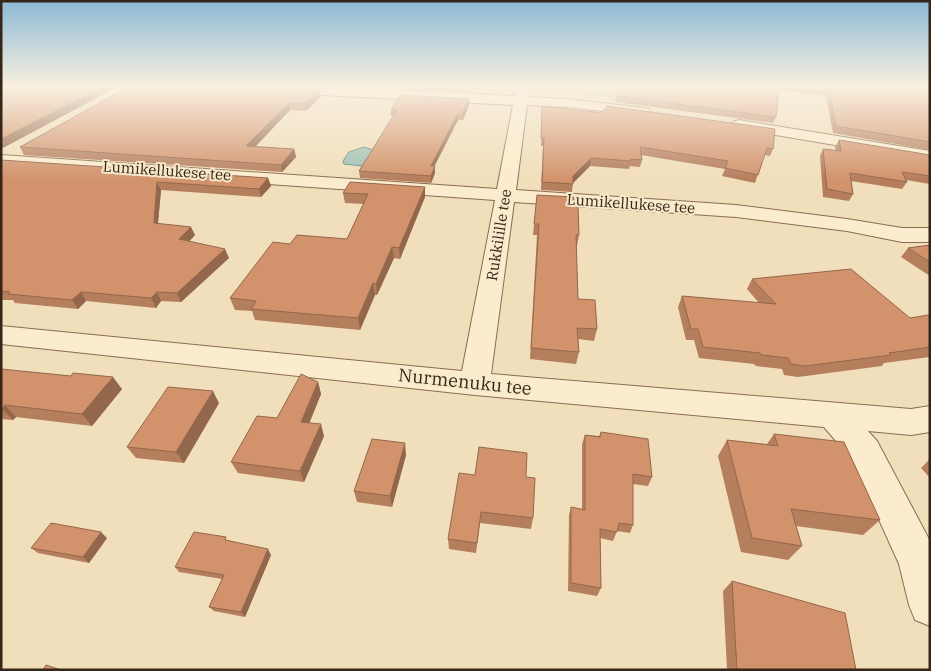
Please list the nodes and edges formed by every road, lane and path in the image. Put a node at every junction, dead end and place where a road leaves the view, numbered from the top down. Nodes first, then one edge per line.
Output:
1 (518, 117) edge
2 (725, 123) edge
3 (26, 144) edge
4 (930, 156) edge
5 (1, 159) edge
6 (505, 194) junction
7 (930, 235) edge
8 (1, 335) edge
9 (475, 384) junction
10 (834, 416) junction
11 (930, 419) edge
12 (930, 606) edge

1 - 6 street, Rukkilille tee
2 - 4 street
3 - 5 street
5 - 6 street, Lumikellukese tee
6 - 7 street, Lumikellukese tee
6 - 9 street, Rukkilille tee
8 - 9 street, Nurmenuku tee
9 - 10 street, Nurmenuku tee
10 - 11 street, Nurmenuku tee
10 - 12 street

